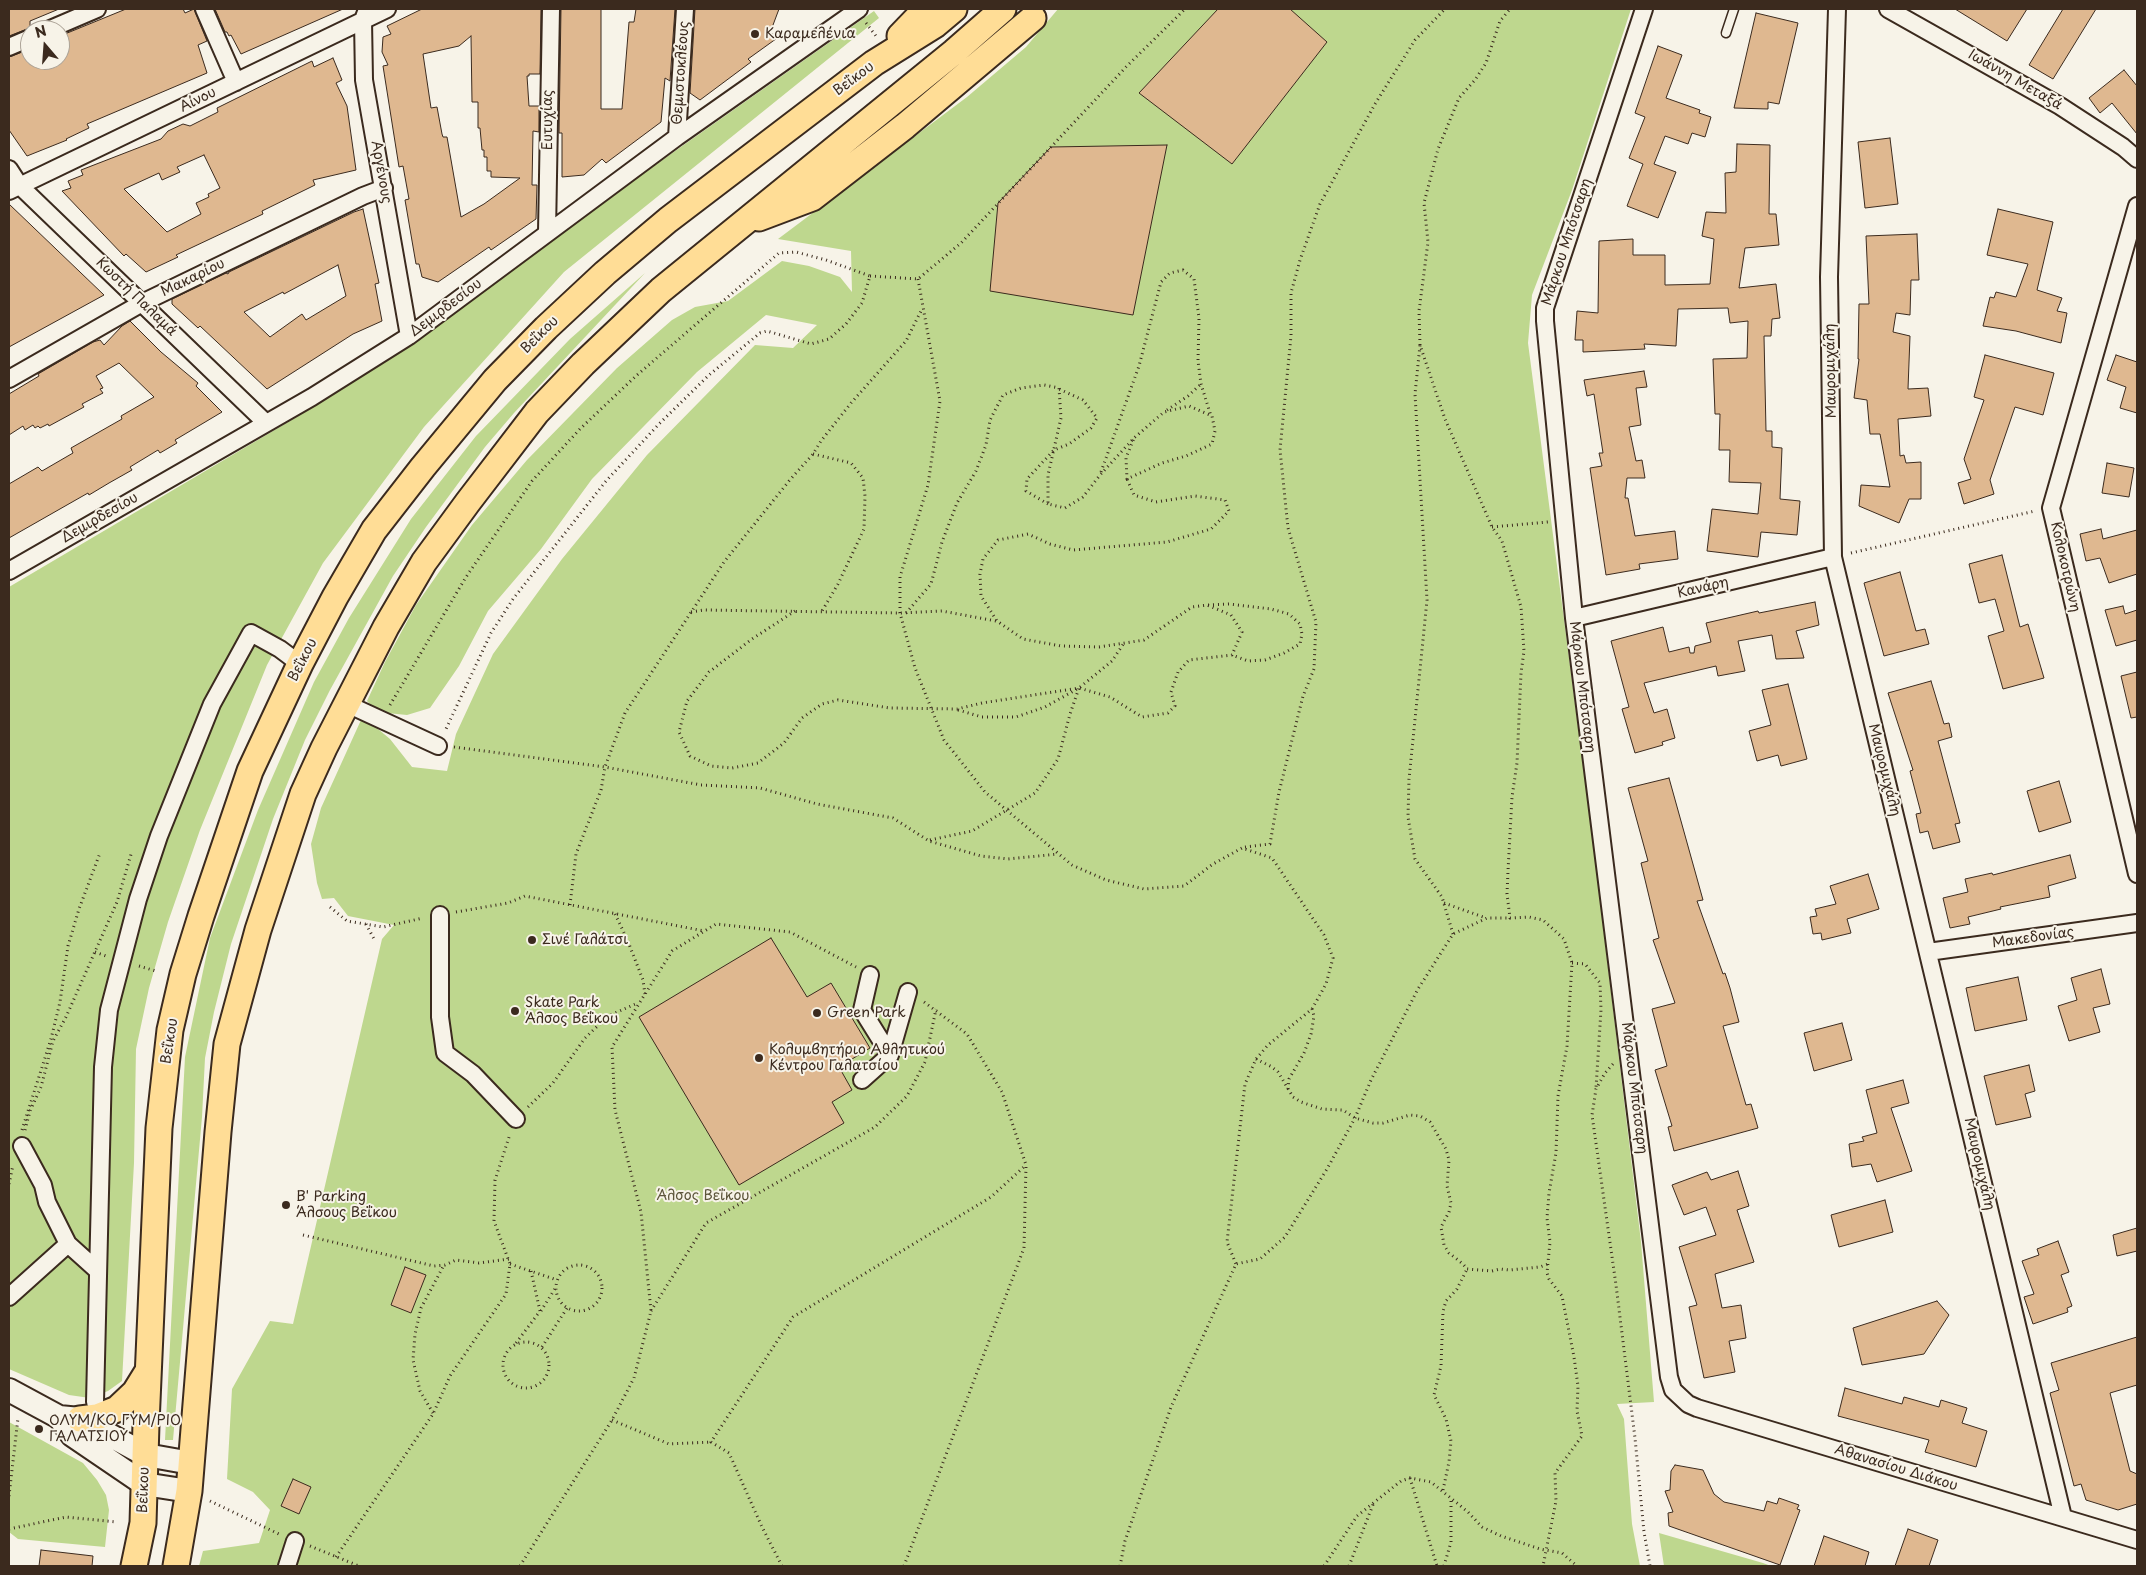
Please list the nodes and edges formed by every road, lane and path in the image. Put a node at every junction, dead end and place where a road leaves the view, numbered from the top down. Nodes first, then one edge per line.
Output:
1 (97, 9) edge
2 (204, 9) edge
3 (387, 9) edge
4 (551, 9) edge
5 (685, 9) edge
6 (855, 9) edge
7 (926, 9) edge
8 (954, 9) edge
9 (1003, 9) edge
10 (1185, 9) edge
11 (1446, 9) edge
12 (1510, 9) edge
13 (1644, 9) edge
14 (1734, 9) edge
15 (1838, 9) edge
16 (1888, 9) edge
17 (365, 14) edge
18 (1033, 18) dead end
19 (70, 21) edge
20 (1726, 33) dead end
21 (881, 56) junction
22 (236, 82) junction
23 (677, 136) junction
24 (2137, 159) edge
25 (9, 169) edge
26 (384, 188) junction
27 (15, 189) edge
28 (2137, 206) edge
29 (740, 225) junction
30 (547, 232) junction
31 (870, 276) junction
32 (918, 280) junction
33 (142, 303) junction
34 (922, 307) junction
35 (409, 336) junction
36 (1420, 346) junction
37 (9, 379) edge
38 (1201, 384) junction
39 (1059, 388) junction
40 (1164, 412) junction
41 (1212, 416) junction
42 (266, 423) junction
43 (1134, 438) junction
44 (1054, 450) junction
45 (813, 454) junction
46 (1100, 474) junction
47 (1127, 479) junction
48 (1048, 504) junction
49 (2051, 508) junction
50 (1564, 521) junction
51 (1492, 527) junction
52 (1833, 557) junction
53 (9, 571) edge
54 (1207, 605) junction
55 (794, 611) junction
56 (822, 611) junction
57 (690, 612) junction
58 (900, 613) junction
59 (906, 613) junction
60 (1574, 618) junction
61 (997, 622) junction
62 (1124, 643) junction
63 (1232, 655) junction
64 (300, 664) junction
65 (1079, 688) junction
66 (347, 704) junction
67 (957, 709) junction
68 (932, 710) junction
69 (381, 720) junction
70 (438, 746) junction
71 (605, 767) junction
72 (1006, 810) junction
73 (929, 841) junction
74 (1242, 848) junction
75 (132, 851) dead end
76 (100, 853) dead end
77 (1058, 854) junction
78 (2137, 874) edge
79 (1444, 903) junction
80 (570, 905) junction
81 (330, 907) dead end
82 (615, 914) junction
83 (440, 915) junction
84 (1487, 918) junction
85 (1510, 918) junction
86 (366, 924) junction
87 (2137, 924) edge
88 (704, 931) junction
89 (1453, 934) junction
90 (374, 939) dead end
91 (1928, 952) junction
92 (1572, 963) junction
93 (870, 974) joint
94 (908, 992) joint
95 (645, 994) junction
96 (639, 1003) junction
97 (1312, 1008) junction
98 (936, 1010) junction
99 (1630, 1052) junction
100 (890, 1055) junction
101 (1256, 1058) junction
102 (862, 1080) dead end
103 (1596, 1088) junction
104 (1288, 1089) junction
105 (1355, 1118) junction
106 (516, 1119) junction
107 (21, 1141) junction
108 (1026, 1165) junction
109 (303, 1234) dead end
110 (68, 1244) junction
111 (509, 1259) junction
112 (510, 1264) junction
113 (1236, 1264) junction
114 (1548, 1264) junction
115 (445, 1265) junction
116 (1467, 1269) junction
117 (98, 1271) junction
118 (531, 1271) junction
119 (557, 1280) junction
120 (556, 1287) junction
121 (9, 1297) edge
122 (567, 1308) junction
123 (540, 1311) junction
124 (651, 1311) junction
125 (516, 1344) junction
126 (542, 1347) junction
127 (149, 1369) junction
128 (1669, 1377) joint
129 (9, 1390) edge
130 (78, 1412) junction
131 (433, 1414) junction
132 (18, 1415) dead end
133 (612, 1420) junction
134 (711, 1442) junction
135 (146, 1455) junction
136 (191, 1463) junction
137 (1410, 1478) junction
138 (144, 1484) junction
139 (1443, 1490) junction
140 (188, 1491) junction
141 (9, 1496) edge
142 (1451, 1499) junction
143 (1374, 1501) junction
144 (2063, 1517) junction
145 (117, 1522) dead end
146 (9, 1530) edge
147 (2137, 1540) edge
148 (295, 1541) junction
149 (1547, 1550) junction
150 (336, 1557) junction
151 (134, 1566) edge
152 (176, 1566) edge
153 (287, 1566) edge
154 (359, 1566) edge
155 (520, 1566) edge
156 (782, 1566) edge
157 (904, 1566) edge
158 (1120, 1566) edge
159 (1324, 1566) edge
160 (1349, 1566) edge
161 (1437, 1566) edge
162 (1444, 1566) edge
163 (1544, 1566) edge
164 (1578, 1566) edge
165 (1650, 1566) edge

1 - 19 street
2 - 22 street
3 - 17 street, Αίνου
4 - 30 street, Ευτυχίας
5 - 23 street, Θεμιστοκλέους
6 - 21 path
6 - 23 street, Δεμιρδεσίου
7 - 21 main road
8 - 21 main road, Βεΐκου
9 - 29 main road
10 - 32 path
11 - 74 path
12 - 36 path
13 - 50 street, Μάρκου Μπότσαρη
14 - 20 lane
15 - 52 street, Μαυρομιχάλη
16 - 24 street, Ιωάννη Μεταξά
17 - 22 street, Αίνου
17 - 26 street, Αργένους
18 - 29 main road
21 - 64 main road, Βεΐκου
22 - 27 street, Αίνου
23 - 30 street, Δεμιρδεσίου
25 - 27 street, Κωστή Παλαμά
26 - 33 street, Μακαρίου
26 - 35 street, Αργένους
27 - 33 street, Κωστή Παλαμά
28 - 49 street, Κολοκοτρώνη
29 - 66 main road
30 - 35 street, Δεμιρδεσίου
31 - 32 path
31 - 69 path
31 - 70 path
32 - 34 path
33 - 37 street, Μακαρίου
33 - 42 street, Κωστή Παλαμά
34 - 45 path
34 - 58 path
35 - 42 street, Δεμιρδεσίου
36 - 51 path
36 - 79 path
38 - 40 path
38 - 41 path
38 - 46 path
39 - 44 path
39 - 44 path
39 - 59 path
40 - 41 path
40 - 43 path
41 - 47 path
42 - 53 street, Δεμιρδεσίου
43 - 46 path
43 - 47 path
44 - 48 path
44 - 48 path
45 - 56 path
45 - 57 path
46 - 48 path
47 - 61 path
49 - 52 path
49 - 78 street, Κολοκοτρώνη
50 - 51 path
50 - 60 street, Μάρκου Μπότσαρη
51 - 85 path
52 - 60 street, Κανάρη
52 - 91 street, Μαυρομιχάλη
54 - 62 path
54 - 63 path
54 - 63 path
55 - 56 path
55 - 57 path
55 - 68 path
56 - 58 path
57 - 71 path
58 - 59 path
58 - 68 path
59 - 61 path
60 - 99 street, Μάρκου Μπότσαρη
61 - 62 path
62 - 65 path
63 - 65 path
64 - 117 street
64 - 127 main road, Βεΐκου
65 - 67 path
65 - 67 path
65 - 72 path
66 - 69 street
66 - 136 main road
67 - 68 path
68 - 72 path
69 - 70 street
70 - 71 path
71 - 73 path
71 - 80 path
72 - 73 path
72 - 77 path
73 - 77 path
74 - 77 path
74 - 97 path
75 - 107 path
76 - 107 path
79 - 84 path
79 - 89 path
80 - 82 path
80 - 83 path
81 - 86 path
82 - 88 path
82 - 95 path
83 - 86 path
83 - 106 street
84 - 85 path
84 - 89 path
85 - 92 path
86 - 90 path
87 - 91 street, Μακεδονίας
88 - 93 path
88 - 95 path
89 - 105 path
91 - 144 street, Μαυρομιχάλη
92 - 103 path
92 - 114 path
93 - 100 street
94 - 98 path
94 - 100 street
95 - 96 path
96 - 106 path
96 - 124 path
97 - 101 path
97 - 104 path
98 - 108 path
98 - 124 path
99 - 103 path
99 - 128 street, Μάρκου Μπότσαρη
100 - 102 street
101 - 104 path
101 - 113 path
103 - 165 path
104 - 105 path
105 - 113 path
105 - 116 path
106 - 111 path
107 - 110 street
108 - 134 path
108 - 157 path
109 - 115 path
110 - 117 street
110 - 121 street
111 - 112 path
111 - 115 path
112 - 118 path
112 - 131 path
113 - 158 path
114 - 116 path
114 - 149 path
115 - 131 path
116 - 139 path
117 - 130 street
118 - 119 path
118 - 123 path
119 - 120 path
119 - 122 path
120 - 122 path
120 - 123 path
122 - 126 path
123 - 125 path
124 - 133 path
125 - 126 path
125 - 126 path
127 - 130 main road
127 - 135 main road, Βεΐκου
128 - 144 street, Αθανασίου Διάκου
129 - 130 street
130 - 135 street
130 - 138 street
131 - 150 path
132 - 141 path
133 - 134 path
133 - 155 path
134 - 156 path
135 - 136 street
135 - 138 main road, Βεΐκου
136 - 140 main road
137 - 139 path
137 - 143 path
137 - 161 path
138 - 140 street
138 - 151 main road, Βεΐκου
139 - 142 path
140 - 148 path
140 - 152 main road
142 - 149 path
142 - 162 path
143 - 159 path
143 - 160 path
144 - 147 street, Αθανασίου Διάκου
145 - 146 path
148 - 150 path
148 - 153 street
149 - 163 path
149 - 164 path
150 - 154 path

